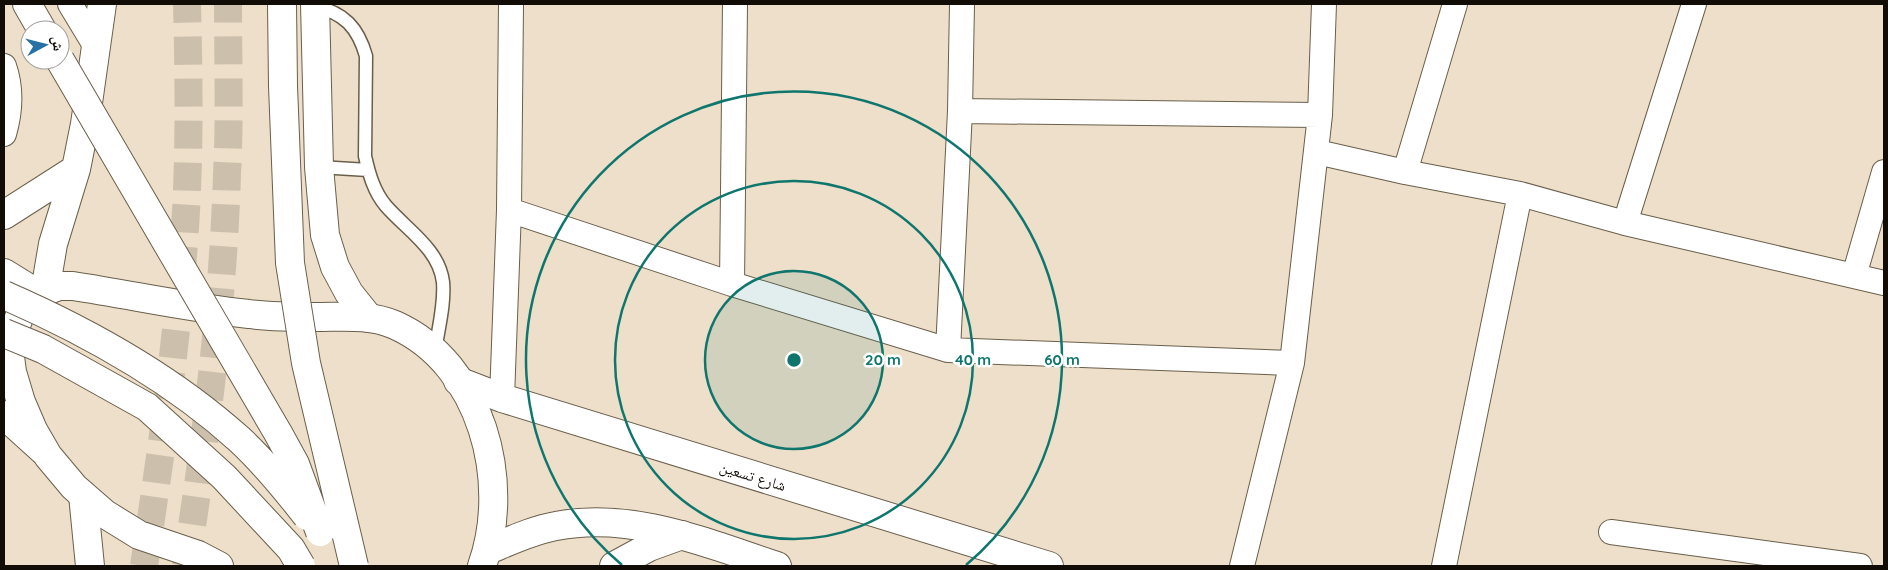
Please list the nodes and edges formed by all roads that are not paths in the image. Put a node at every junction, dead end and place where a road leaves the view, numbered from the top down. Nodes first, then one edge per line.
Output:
1 (27, 4) edge
2 (70, 4) edge
3 (102, 4) edge
4 (282, 4) edge
5 (510, 4) edge
6 (735, 4) edge
7 (962, 4) edge
8 (1324, 4) edge
9 (1455, 4) edge
10 (1694, 4) edge
11 (315, 5) edge
12 (36, 20) edge
13 (96, 47) junction
14 (4, 66) edge
15 (66, 70) edge
16 (960, 111) junction
17 (1320, 115) junction
18 (4, 134) edge
19 (1317, 152) junction
20 (319, 167) junction
21 (76, 169) junction
22 (368, 170) junction
23 (1405, 172) junction
24 (1884, 172) edge
25 (1520, 194) junction
26 (509, 210) junction
27 (4, 215) edge
28 (1625, 223) junction
29 (4, 273) edge
30 (1854, 276) junction
31 (1884, 282) edge
32 (732, 284) junction
33 (42, 292) junction
34 (4, 294) edge
35 (369, 318) junction
36 (4, 333) edge
37 (948, 350) junction
38 (435, 352) junction
39 (1292, 363) junction
40 (458, 381) junction
41 (502, 398) junction
42 (4, 415) edge
43 (48, 456) junction
44 (83, 496) junction
45 (320, 532) junction
46 (1611, 532) dead end
47 (682, 535) junction
48 (485, 558) edge
49 (1033, 564) edge
50 (90, 566) edge
51 (219, 566) edge
52 (301, 566) edge
53 (342, 566) edge
54 (354, 566) edge
55 (614, 566) edge
56 (777, 566) edge
57 (1242, 566) edge
58 (1444, 566) edge
59 (1860, 566) edge

1 - 12 main road
2 - 13 street
3 - 13 main road
4 - 54 main road, bridge
5 - 26 street
6 - 32 street
7 - 16 street
8 - 17 street
9 - 23 street
10 - 28 street
11 - 20 main road
11 - 22 lane
13 - 21 main road
14 - 18 street
15 - 45 main road, bridge
16 - 17 street
16 - 37 street
17 - 19 street
19 - 23 street
19 - 39 street
20 - 22 lane
20 - 35 main road
21 - 27 main road
21 - 33 main road
22 - 38 lane
23 - 25 street
24 - 30 street
25 - 28 street
25 - 58 street
26 - 32 street
26 - 41 street
28 - 30 street
29 - 33 main road
30 - 31 street
32 - 37 street
33 - 35 main road
33 - 43 main road
34 - 45 main road, bridge
35 - 38 main road
36 - 52 main road, bridge
37 - 39 street
38 - 40 main road
39 - 57 street
40 - 41 main road, شارع تسعين
40 - 48 main road
41 - 49 main road, شارع تسعين
42 - 43 main road
43 - 44 main road
44 - 50 main road
44 - 51 main road
45 - 53 main road
46 - 59 street
47 - 48 main road
47 - 55 main road
47 - 56 main road

